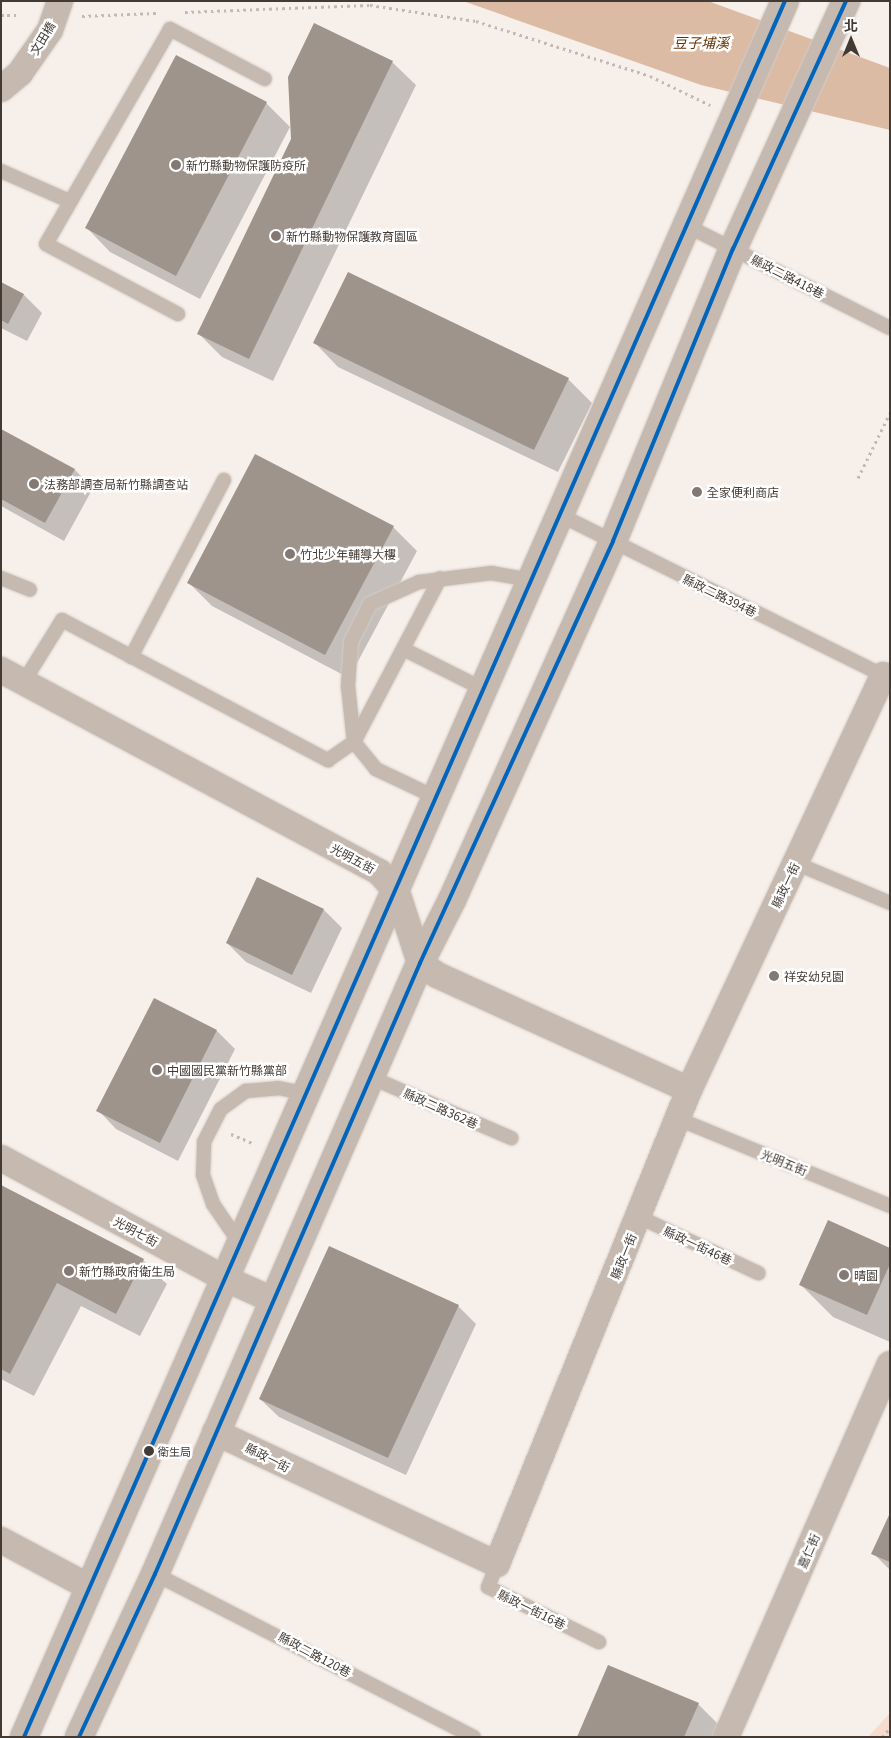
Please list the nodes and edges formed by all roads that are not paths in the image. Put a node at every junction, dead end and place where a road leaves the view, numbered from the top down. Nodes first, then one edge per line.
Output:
1 (60, 1) edge
2 (785, 1) edge
3 (846, 1) edge
4 (265, 78) dead end
5 (11, 81) edge
6 (1, 171) edge
7 (69, 201) junction
8 (685, 224) junction
9 (734, 249) junction
10 (178, 314) dead end
11 (890, 328) edge
12 (224, 480) dead end
13 (558, 514) junction
14 (613, 542) junction
15 (1, 578) edge
16 (440, 578) junction
17 (530, 580) junction
18 (30, 590) dead end
19 (405, 650) junction
20 (130, 658) junction
21 (12, 677) edge
22 (886, 677) edge
23 (484, 689) junction
24 (354, 742) junction
25 (437, 798) junction
26 (795, 863) junction
27 (397, 892) junction
28 (890, 903) edge
29 (420, 963) junction
30 (370, 1077) junction
31 (689, 1090) junction
32 (308, 1094) junction
33 (678, 1119) junction
34 (511, 1138) dead end
35 (1, 1158) edge
36 (890, 1206) edge
37 (639, 1217) junction
38 (241, 1245) junction
39 (758, 1273) dead end
40 (226, 1279) junction
41 (274, 1300) junction
42 (890, 1364) edge
43 (215, 1432) junction
44 (1, 1540) edge
45 (497, 1564) junction
46 (155, 1574) junction
47 (89, 1586) junction
48 (598, 1642) dead end
49 (24, 1737) edge
50 (78, 1737) edge
51 (474, 1737) edge
52 (726, 1737) edge

1 - 5 street, 文田橋
2 - 8 street
3 - 9 street
4 - 7 lane
6 - 7 lane
7 - 10 lane
8 - 9 lane, 縣政二路418巷
8 - 13 street
9 - 11 lane, 縣政二路418巷
9 - 14 street
12 - 20 lane
13 - 14 lane, 縣政二路394巷
13 - 17 street
14 - 22 lane, 縣政二路394巷
14 - 29 street
15 - 18 lane
16 - 17 lane
16 - 19 lane
16 - 24 lane
17 - 23 street
19 - 23 lane
19 - 24 lane
20 - 21 lane
20 - 24 lane
21 - 27 street, 光明五街
22 - 26 street, 縣政一街
23 - 25 street
24 - 25 lane
25 - 27 street
26 - 28 lane
26 - 31 street, 縣政一街
27 - 29 street, 光明五街
27 - 32 street
29 - 30 street
29 - 31 street
30 - 34 lane, 縣政二路362巷
30 - 41 street
31 - 33 street, 縣政一街
32 - 38 street
32 - 38 lane
33 - 36 lane, 光明五街
33 - 37 street, 縣政一街
35 - 40 street, 光明七街
37 - 39 lane, 縣政一街46巷
37 - 45 street, 縣政一街
38 - 40 street
40 - 41 street, 光明七街
40 - 47 street
41 - 43 street
42 - 52 street, 嘉仁街
43 - 45 street, 縣政一街
43 - 46 street
44 - 47 street
45 - 48 lane, 縣政一街16巷
46 - 50 street
46 - 51 lane, 縣政二路120巷
47 - 49 street

